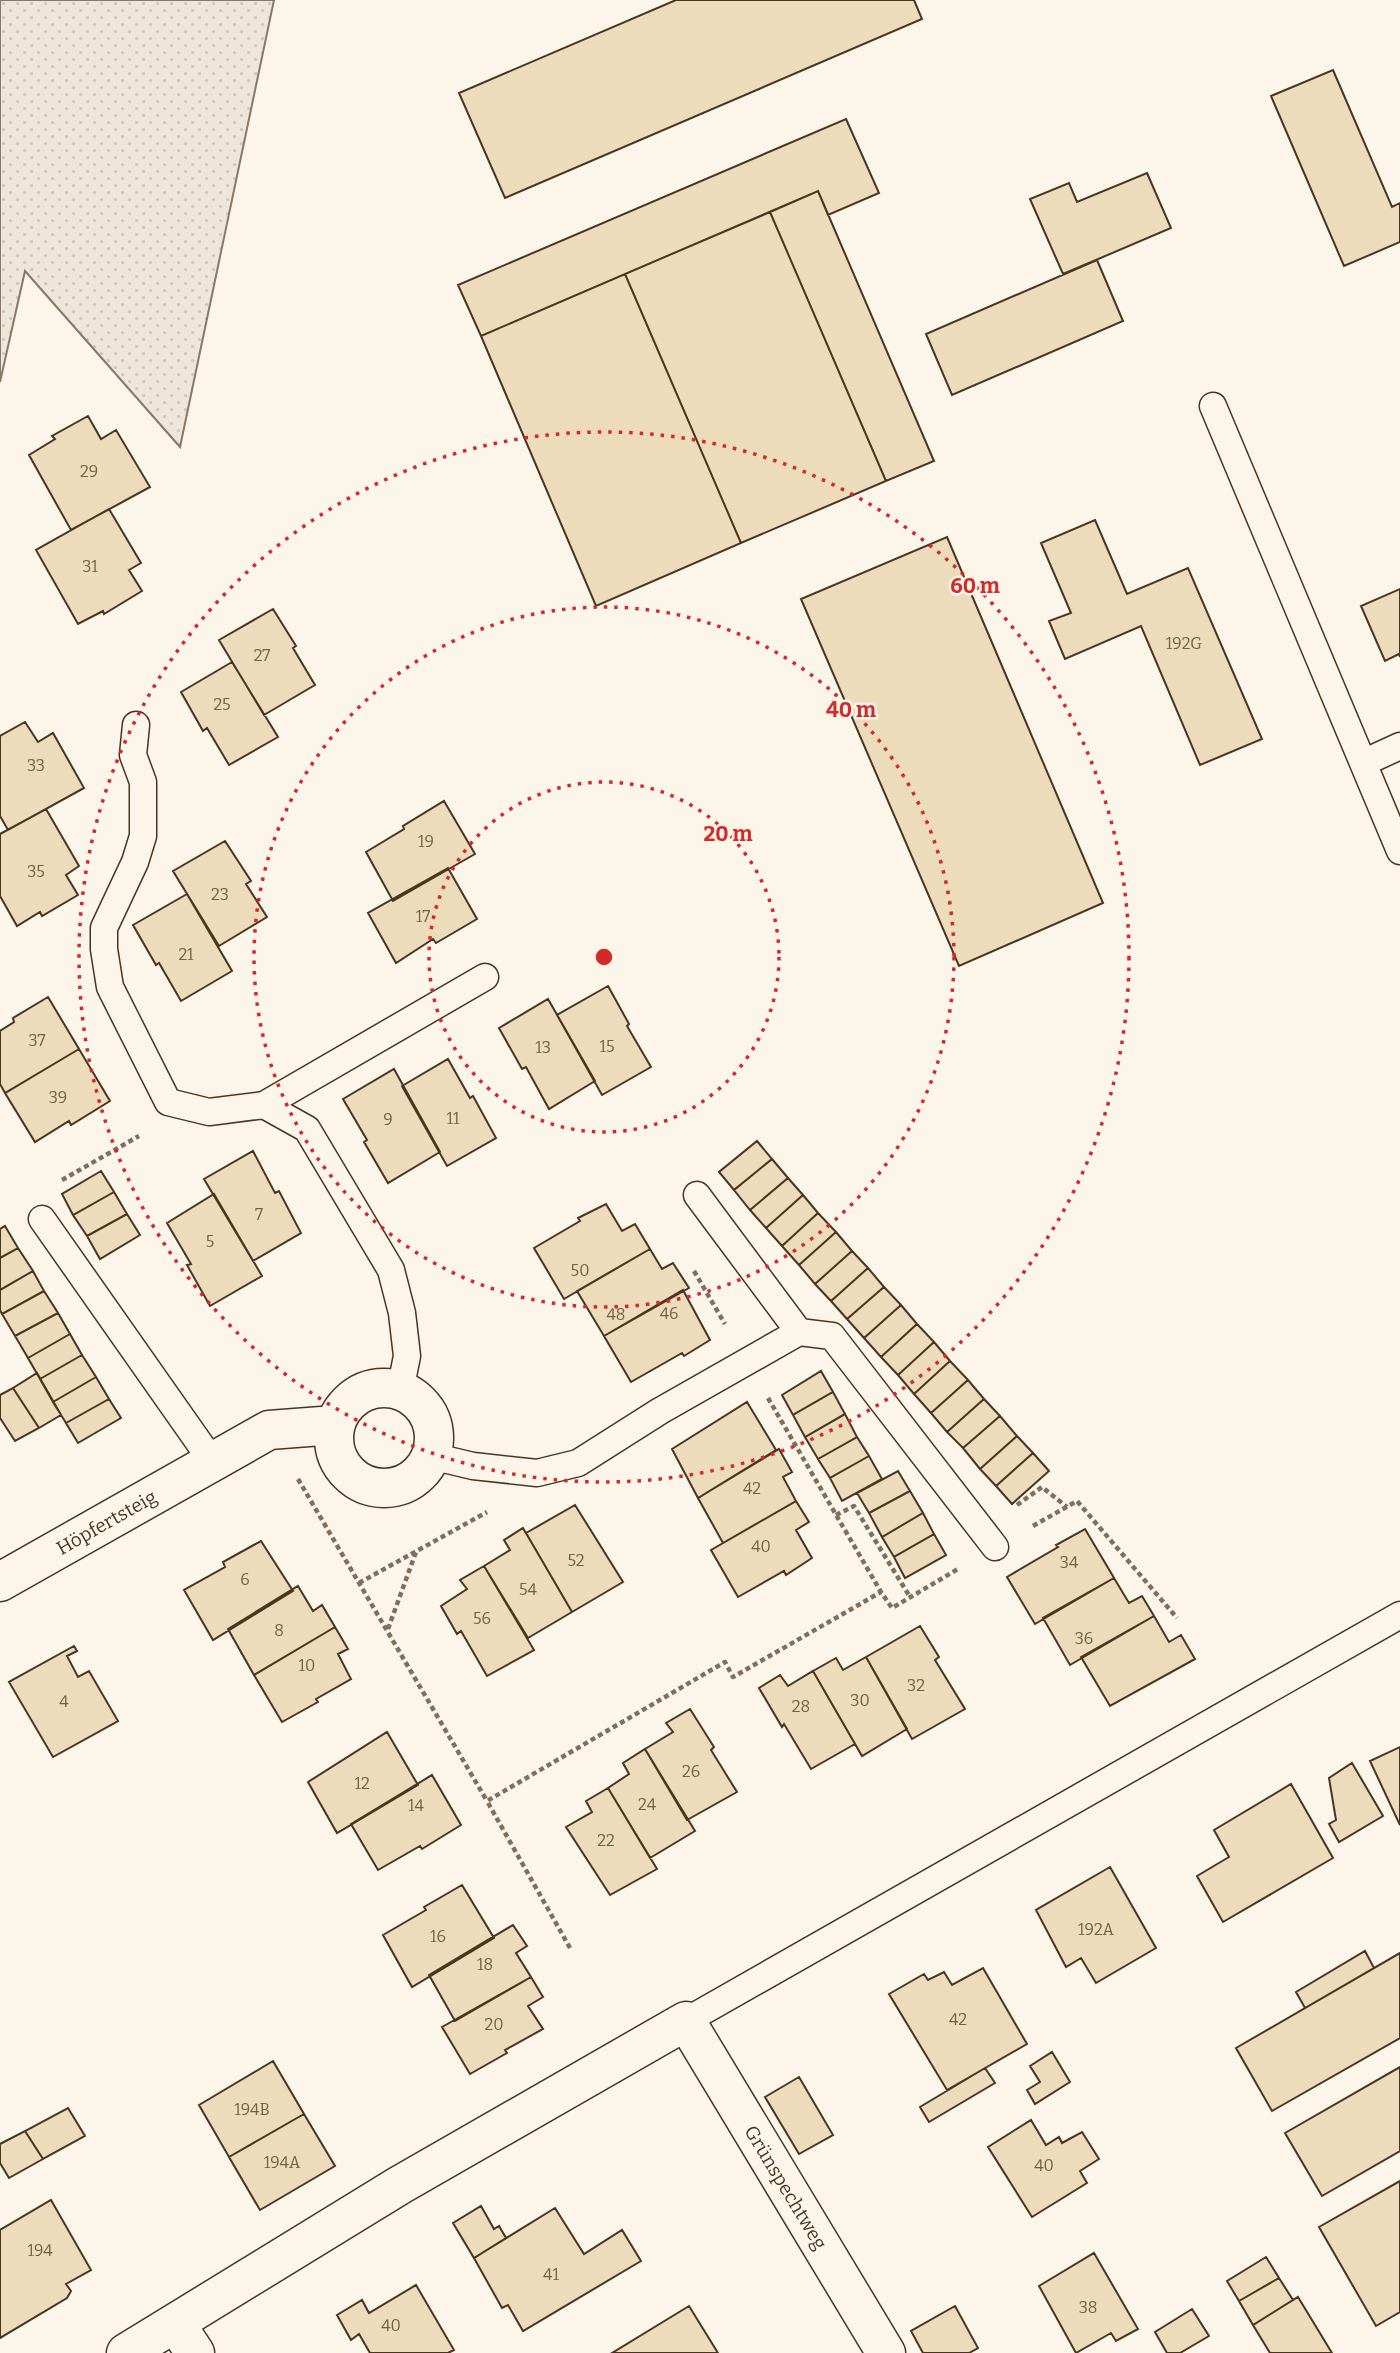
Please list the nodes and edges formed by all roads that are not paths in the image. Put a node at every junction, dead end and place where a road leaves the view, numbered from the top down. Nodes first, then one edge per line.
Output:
1 (1213, 406) dead end
2 (136, 725) dead end
3 (1400, 746) edge
4 (1363, 763) junction
5 (1400, 851) edge
6 (485, 977) dead end
7 (264, 1105) junction
8 (697, 1195) dead end
9 (41, 1219) dead end
10 (799, 1332) junction
11 (400, 1391) junction
12 (335, 1425) junction
13 (430, 1456) junction
14 (212, 1461) junction
15 (995, 1547) dead end
16 (0, 1582) edge
17 (1400, 1615) edge
18 (686, 2021) junction
19 (186, 2338) edge
20 (126, 2353) edge
21 (886, 2353) edge

1 - 4 lane
2 - 7 lane
3 - 4 lane
4 - 5 lane
6 - 7 lane
7 - 11 lane
8 - 10 lane
9 - 14 lane
10 - 13 lane
10 - 15 lane
11 - 12 street
11 - 13 street
12 - 13 street
12 - 14 street, Höpfertsteig
14 - 16 street, Höpfertsteig
17 - 18 lane
18 - 19 street
18 - 21 street, Grünspechtweg
19 - 20 street

